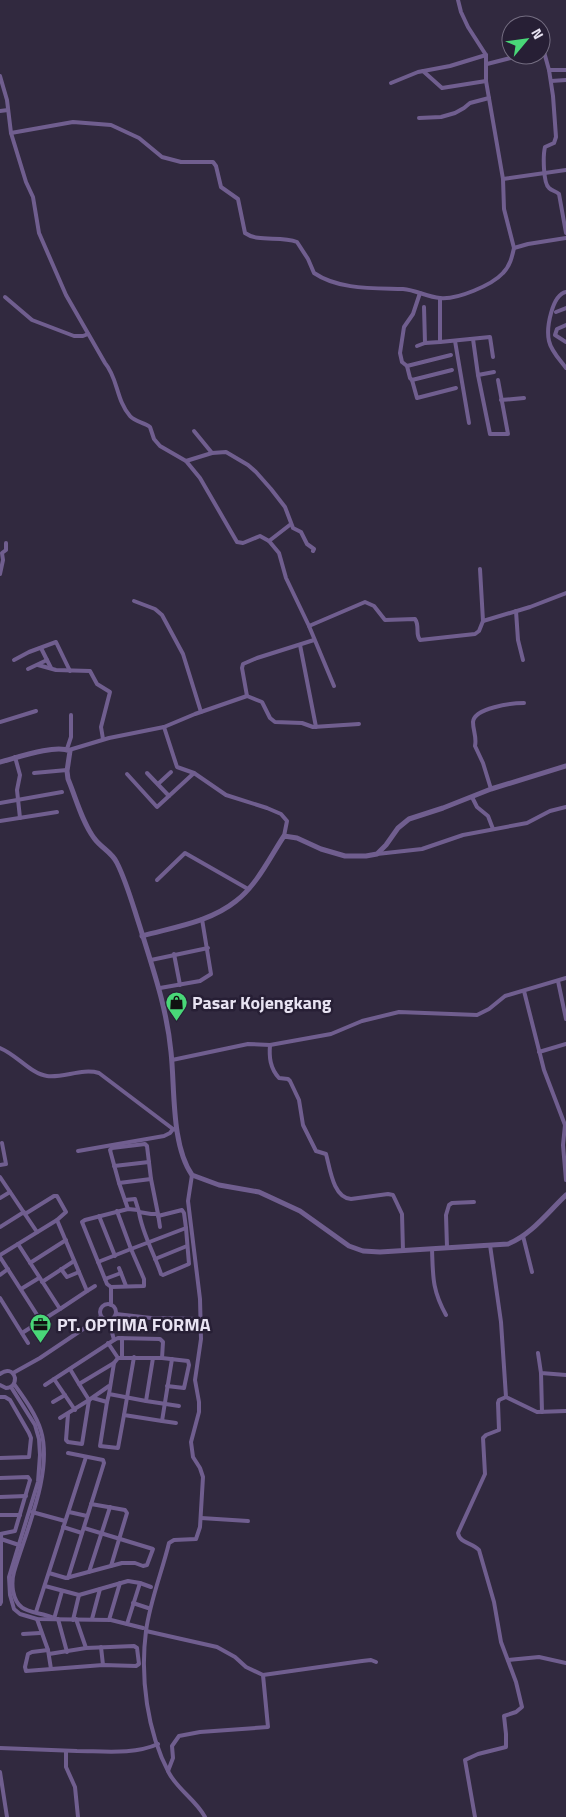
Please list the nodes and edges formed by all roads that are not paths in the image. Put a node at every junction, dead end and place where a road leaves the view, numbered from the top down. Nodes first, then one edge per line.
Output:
1 (458, 0) edge
2 (486, 55) junction
3 (501, 60) edge
4 (487, 64) junction
5 (547, 65) edge
6 (549, 70) junction
7 (566, 70) edge
8 (423, 71) junction
9 (0, 76) edge
10 (566, 80) edge
11 (486, 81) junction
12 (551, 81) junction
13 (391, 83) dead end
14 (489, 98) junction
15 (8, 110) junction
16 (0, 111) edge
17 (419, 118) dead end
18 (10, 133) junction
19 (566, 170) edge
20 (545, 174) junction
21 (503, 179) junction
22 (566, 233) edge
23 (566, 238) edge
24 (514, 248) junction
25 (566, 292) edge
26 (420, 293) junction
27 (5, 298) dead end
28 (440, 298) junction
29 (424, 307) dead end
30 (566, 308) edge
31 (556, 312) dead end
32 (566, 325) edge
33 (88, 334) junction
34 (473, 339) junction
35 (455, 341) junction
36 (440, 342) junction
37 (566, 342) edge
38 (425, 343) junction
39 (417, 346) dead end
40 (451, 355) dead end
41 (493, 358) dead end
42 (407, 366) junction
43 (566, 368) edge
44 (452, 370) dead end
45 (494, 372) dead end
46 (478, 374) junction
47 (412, 380) junction
48 (498, 380) dead end
49 (456, 388) dead end
50 (524, 398) dead end
51 (501, 400) junction
52 (470, 423) dead end
53 (194, 431) dead end
54 (212, 453) junction
55 (186, 461) junction
56 (291, 524) junction
57 (269, 541) junction
58 (6, 543) dead end
59 (313, 551) dead end
60 (480, 568) dead end
61 (0, 574) edge
62 (566, 593) edge
63 (134, 601) dead end
64 (516, 611) junction
65 (483, 621) junction
66 (308, 626) junction
67 (314, 640) junction
68 (300, 645) junction
69 (41, 648) junction
70 (14, 660) dead end
71 (47, 660) junction
72 (523, 660) dead end
73 (38, 664) junction
74 (51, 668) junction
75 (28, 669) dead end
76 (70, 671) junction
77 (334, 686) dead end
78 (247, 696) junction
79 (524, 702) dead end
80 (36, 711) dead end
81 (201, 712) junction
82 (72, 714) dead end
83 (0, 722) edge
84 (358, 724) dead end
85 (164, 727) junction
86 (316, 728) junction
87 (103, 740) junction
88 (68, 749) junction
89 (15, 758) junction
90 (0, 762) edge
91 (566, 766) edge
92 (67, 770) junction
93 (171, 772) dead end
94 (194, 772) junction
95 (34, 773) dead end
96 (147, 773) dead end
97 (127, 774) dead end
98 (158, 784) junction
99 (491, 789) junction
100 (62, 792) dead end
101 (169, 796) junction
102 (472, 797) junction
103 (17, 800) junction
104 (0, 803) edge
105 (566, 807) edge
106 (57, 812) dead end
107 (20, 818) junction
108 (0, 821) edge
109 (493, 829) junction
110 (284, 836) junction
111 (377, 854) junction
112 (157, 880) dead end
113 (248, 889) junction
114 (202, 919) junction
115 (142, 936) junction
116 (208, 948) junction
117 (174, 954) junction
118 (151, 960) junction
119 (566, 978) edge
120 (558, 981) junction
121 (180, 985) junction
122 (160, 988) junction
123 (524, 991) junction
124 (566, 1019) edge
125 (566, 1044) edge
126 (270, 1045) junction
127 (0, 1048) edge
128 (539, 1052) junction
129 (172, 1060) junction
130 (565, 1120) edge
131 (175, 1130) junction
132 (2, 1143) dead end
133 (78, 1151) dead end
134 (149, 1162) junction
135 (0, 1165) edge
136 (114, 1166) junction
137 (192, 1175) junction
138 (0, 1177) edge
139 (151, 1179) junction
140 (566, 1180) edge
141 (119, 1183) junction
142 (10, 1192) junction
143 (566, 1195) edge
144 (0, 1198) edge
145 (125, 1200) junction
146 (474, 1202) dead end
147 (128, 1209) junction
148 (138, 1211) junction
149 (24, 1212) junction
150 (117, 1212) junction
151 (150, 1214) junction
152 (158, 1215) junction
153 (99, 1216) junction
154 (57, 1220) junction
155 (140, 1221) junction
156 (0, 1227) edge
157 (160, 1227) dead end
158 (186, 1228) junction
159 (37, 1232) junction
160 (523, 1236) junction
161 (66, 1240) junction
162 (149, 1242) junction
163 (18, 1244) junction
164 (490, 1245) junction
165 (188, 1246) junction
166 (447, 1247) junction
167 (131, 1249) junction
168 (432, 1249) junction
169 (403, 1251) junction
170 (0, 1256) edge
171 (115, 1256) junction
172 (155, 1259) junction
173 (74, 1261) junction
174 (30, 1262) junction
175 (98, 1262) junction
176 (119, 1268) dead end
177 (8, 1270) junction
178 (61, 1270) junction
179 (79, 1272) junction
180 (532, 1272) dead end
181 (121, 1273) junction
182 (0, 1275) edge
183 (41, 1280) junction
184 (106, 1280) junction
185 (95, 1286) dead end
186 (126, 1286) junction
187 (144, 1286) junction
188 (151, 1286) dead end
189 (111, 1287) junction
190 (21, 1289) junction
191 (87, 1291) junction
192 (0, 1298) edge
193 (111, 1305) junction
194 (60, 1309) junction
195 (116, 1314) junction
196 (446, 1315) dead end
197 (101, 1317) junction
198 (200, 1319) junction
199 (41, 1321) junction
200 (108, 1321) junction
201 (22, 1333) junction
202 (122, 1338) junction
203 (114, 1340) junction
204 (28, 1343) dead end
205 (108, 1343) junction
206 (538, 1353) dead end
207 (120, 1357) junction
208 (134, 1357) junction
209 (153, 1358) junction
210 (162, 1358) junction
211 (172, 1358) junction
212 (114, 1363) junction
213 (0, 1366) edge
214 (70, 1369) junction
215 (1, 1373) edge
216 (12, 1373) junction
217 (541, 1374) junction
218 (566, 1375) edge
219 (54, 1379) junction
220 (79, 1384) junction
221 (0, 1385) edge
222 (44, 1385) dead end
223 (12, 1386) junction
224 (110, 1386) junction
225 (167, 1386) junction
226 (109, 1394) junction
227 (65, 1395) junction
228 (0, 1397) edge
229 (506, 1397) junction
230 (127, 1398) junction
231 (91, 1399) junction
232 (146, 1401) junction
233 (53, 1402) dead end
234 (107, 1402) junction
235 (165, 1404) junction
236 (179, 1406) dead end
237 (75, 1410) junction
238 (566, 1410) edge
239 (542, 1412) junction
240 (68, 1414) junction
241 (124, 1416) junction
242 (60, 1418) dead end
243 (162, 1421) junction
244 (176, 1423) dead end
245 (68, 1453) dead end
246 (86, 1457) junction
247 (0, 1458) edge
248 (0, 1478) edge
249 (26, 1496) junction
250 (0, 1497) edge
251 (91, 1504) junction
252 (110, 1507) junction
253 (32, 1512) junction
254 (69, 1512) junction
255 (0, 1515) edge
256 (20, 1515) junction
257 (87, 1516) junction
258 (200, 1518) junction
259 (65, 1521) junction
260 (248, 1521) dead end
261 (63, 1527) junction
262 (84, 1528) junction
263 (82, 1533) junction
264 (101, 1533) junction
265 (0, 1536) edge
266 (119, 1539) junction
267 (20, 1545) junction
268 (111, 1566) junction
269 (89, 1572) junction
270 (49, 1573) junction
271 (68, 1578) junction
272 (120, 1583) junction
273 (140, 1583) junction
274 (45, 1586) junction
275 (151, 1587) dead end
276 (100, 1589) junction
277 (62, 1591) junction
278 (79, 1595) junction
279 (0, 1604) edge
280 (133, 1604) junction
281 (148, 1608) dead end
282 (36, 1612) junction
283 (37, 1619) junction
284 (56, 1619) junction
285 (75, 1619) junction
286 (92, 1619) junction
287 (109, 1620) junction
288 (127, 1624) junction
289 (144, 1629) junction
290 (40, 1633) junction
291 (23, 1634) dead end
292 (101, 1647) junction
293 (86, 1648) junction
294 (48, 1652) junction
295 (67, 1652) junction
296 (508, 1660) junction
297 (376, 1662) dead end
298 (566, 1663) edge
299 (103, 1665) junction
300 (51, 1669) junction
301 (263, 1675) junction
302 (158, 1744) junction
303 (0, 1748) edge
304 (66, 1751) junction
305 (0, 1772) edge
306 (168, 1772) junction
307 (7, 1817) edge
308 (78, 1817) edge
309 (205, 1817) edge
310 (475, 1817) edge

1 - 2 street
2 - 4 street
2 - 8 street
3 - 4 street
4 - 11 street
5 - 6 street
6 - 7 street
6 - 12 street
8 - 11 street
8 - 13 street
9 - 15 street
10 - 12 street
11 - 14 street
12 - 20 street
14 - 17 street
14 - 21 street
15 - 16 street
15 - 18 street
18 - 26 street
18 - 33 street
19 - 20 street
20 - 21 street
20 - 22 street
21 - 24 street
23 - 24 street
24 - 28 street
25 - 43 street
26 - 28 street
26 - 42 street
27 - 33 street
28 - 36 street
29 - 38 street
30 - 31 street
32 - 37 street
33 - 55 street
34 - 35 street
34 - 41 street
34 - 46 street
35 - 36 street
35 - 52 street
36 - 38 street
38 - 39 street
40 - 42 street
42 - 47 street
44 - 47 street
45 - 46 street
46 - 51 street
47 - 49 street
48 - 51 street
50 - 51 street
53 - 54 street
54 - 55 street
54 - 56 street
55 - 57 street
56 - 57 street
56 - 59 street
57 - 66 street
58 - 61 street
60 - 65 street
62 - 64 street
63 - 81 street
64 - 65 street
64 - 72 street
65 - 66 street
66 - 67 street
67 - 68 street
67 - 77 street
68 - 78 street
68 - 86 street
69 - 70 street
69 - 71 street
69 - 76 street
71 - 73 street
71 - 74 street
73 - 74 street
73 - 75 street
74 - 76 street
76 - 87 street
78 - 81 street
78 - 86 street
79 - 99 street
80 - 83 street
81 - 85 street
82 - 88 street
84 - 86 street
85 - 87 street
85 - 94 street
87 - 88 street
88 - 89 street
88 - 92 street
89 - 90 street
89 - 103 street
91 - 99 street
92 - 95 street
92 - 115 street
93 - 98 street
94 - 101 street
94 - 110 street
96 - 98 street
97 - 101 street
98 - 101 street
99 - 102 street
100 - 103 street
102 - 109 street
102 - 111 street
103 - 104 street
103 - 107 street
105 - 109 street
106 - 107 street
107 - 108 street
109 - 111 street
110 - 111 street
110 - 113 street
112 - 113 street
113 - 114 street
114 - 115 street
114 - 116 street
115 - 118 street
116 - 117 street
116 - 121 street
117 - 118 street
117 - 121 street
118 - 122 street
119 - 120 street
120 - 123 street
120 - 124 street
121 - 122 street
122 - 129 street
123 - 126 street
123 - 128 street
125 - 128 street
126 - 129 street
126 - 169 street
127 - 131 street
128 - 130 street
129 - 131 street
130 - 140 street
131 - 133 street
131 - 137 street
132 - 135 street
134 - 136 street
134 - 136 street
134 - 139 street
136 - 141 street
137 - 169 street
137 - 198 street
138 - 142 street
139 - 141 street
139 - 152 street
141 - 145 street
142 - 144 street
142 - 149 street
143 - 160 street
145 - 147 street
145 - 148 street
146 - 166 street
147 - 148 street
147 - 150 street
148 - 151 street
148 - 155 street
149 - 154 street
149 - 156 street
149 - 159 street
150 - 153 street
150 - 167 street
151 - 152 street
151 - 155 street
152 - 157 street
152 - 158 street
153 - 171 street
153 - 175 street
154 - 159 street
154 - 161 street
155 - 162 street
158 - 162 street
158 - 165 street
159 - 163 street
160 - 164 street
160 - 180 street
161 - 173 street
161 - 174 street
162 - 167 street
162 - 172 street
163 - 170 street
163 - 174 street
164 - 166 street
164 - 229 street
165 - 172 street
165 - 172 street
166 - 168 street
167 - 171 street
167 - 187 street
168 - 169 street
168 - 196 street
170 - 177 street
171 - 175 street
173 - 178 street
173 - 179 street
174 - 183 street
175 - 184 street
176 - 181 street
177 - 182 street
177 - 190 street
178 - 179 street
178 - 183 street
179 - 191 street
181 - 184 street
181 - 186 street
183 - 190 street
183 - 194 street
184 - 189 street
185 - 191 street
186 - 187 street
186 - 189 street
187 - 188 street
189 - 193 street
190 - 199 street
191 - 194 street
192 - 201 street
193 - 195 street
193 - 197 street
194 - 199 street
195 - 198 street
195 - 200 street
197 - 200 street
197 - 216 street
198 - 258 street
199 - 201 street
200 - 203 street
201 - 204 street
202 - 203 street
202 - 207 street
202 - 210 street
203 - 205 street
205 - 207 street
205 - 214 street
206 - 217 street
207 - 208 street
207 - 212 street
208 - 209 street
208 - 230 street
209 - 210 street
209 - 232 street
210 - 211 street
211 - 225 street
211 - 225 street
212 - 220 street
212 - 224 street
213 - 215 street
214 - 219 street
214 - 220 street
215 - 216 street
216 - 223 street
217 - 218 street
217 - 239 street
219 - 222 street
219 - 227 street
220 - 231 street
221 - 223 street
223 - 253 street
223 - 267 street
224 - 226 street
224 - 231 street
225 - 235 street
226 - 230 street
226 - 234 street
227 - 233 street
227 - 237 street
228 - 247 street
229 - 239 street
229 - 296 street
230 - 232 street
230 - 241 street
231 - 234 street
231 - 237 street
231 - 240 street
232 - 235 street
234 - 241 street
235 - 236 street
235 - 243 street
237 - 240 street
238 - 239 street
240 - 242 street
241 - 243 street
243 - 244 street
245 - 246 street
246 - 251 street
246 - 254 street
248 - 249 street
249 - 250 street
249 - 256 street
251 - 252 street
251 - 257 street
252 - 264 street
252 - 266 street
253 - 259 street
253 - 267 street
254 - 257 street
254 - 259 street
255 - 256 street
256 - 265 street
257 - 262 street
258 - 260 street
258 - 289 street
259 - 261 street
261 - 263 street
261 - 270 street
262 - 263 street
262 - 264 street
263 - 271 street
264 - 266 street
264 - 269 street
265 - 267 street
265 - 279 street
266 - 268 street
266 - 268 street
267 - 282 street
267 - 283 street
268 - 269 street
269 - 271 street
270 - 271 street
270 - 274 street
272 - 273 street
272 - 276 street
272 - 287 street
273 - 275 street
273 - 280 street
274 - 277 street
274 - 282 street
276 - 278 street
276 - 286 street
277 - 278 street
277 - 284 street
278 - 285 street
280 - 281 street
280 - 288 street
282 - 283 street
282 - 284 street
283 - 284 street
283 - 290 street
284 - 285 street
284 - 295 street
285 - 286 street
285 - 293 street
286 - 287 street
287 - 288 street
288 - 289 street
289 - 301 street
289 - 302 street
290 - 291 street
290 - 294 street
292 - 293 street
292 - 299 street
292 - 299 street
293 - 295 street
294 - 295 street
294 - 300 street
294 - 300 street
296 - 298 street
296 - 310 street
297 - 301 street
299 - 300 street
301 - 306 street
302 - 304 street
302 - 306 street
303 - 304 street
304 - 308 street
305 - 307 street
306 - 309 street

